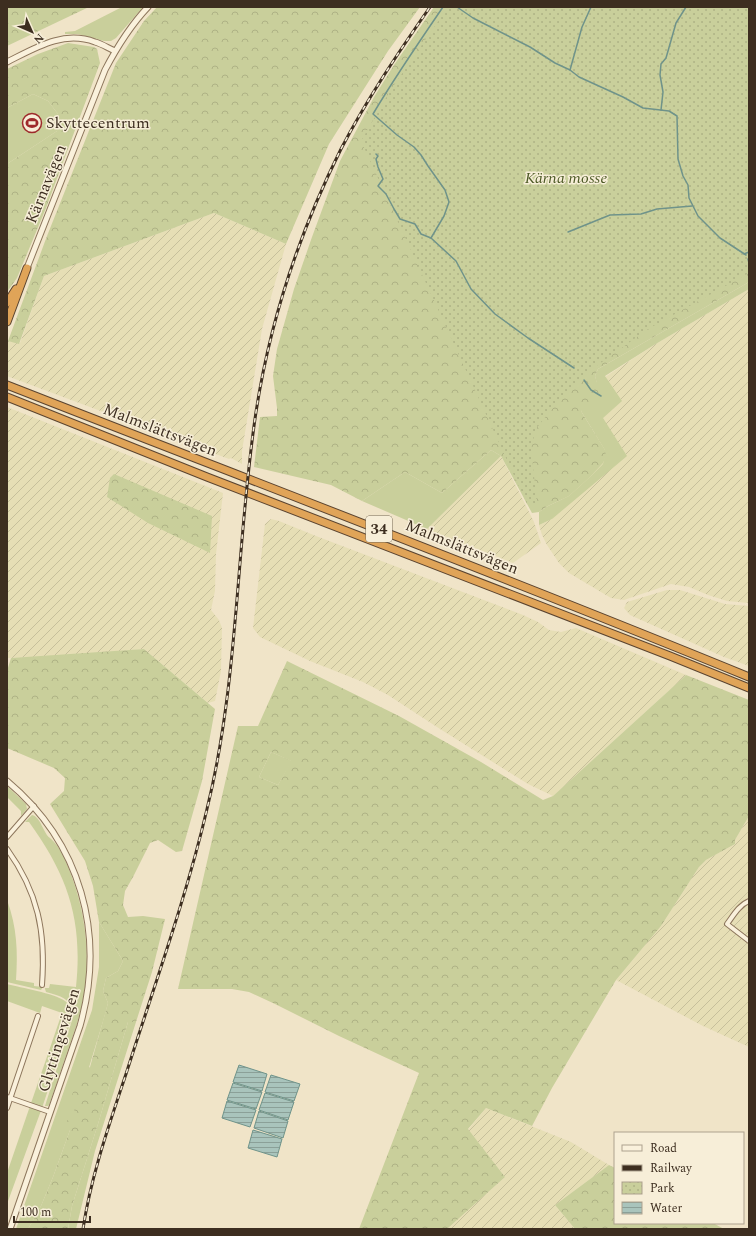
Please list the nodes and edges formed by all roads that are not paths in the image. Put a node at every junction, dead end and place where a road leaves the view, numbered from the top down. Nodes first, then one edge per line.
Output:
1 (148, 7) edge
2 (114, 51) junction
3 (7, 62) edge
4 (27, 268) junction
5 (7, 303) edge
6 (7, 322) edge
7 (7, 385) edge
8 (7, 397) edge
9 (749, 677) edge
10 (749, 688) edge
11 (7, 781) edge
12 (34, 806) junction
13 (7, 837) edge
14 (7, 848) edge
15 (749, 901) edge
16 (749, 941) edge
17 (42, 985) dead end
18 (38, 1016) dead end
19 (9, 1098) edge
20 (7, 1108) edge
21 (50, 1112) junction
22 (10, 1229) edge

1 - 2 street, Kärnavägen
2 - 3 street
2 - 4 street, Kärnavägen
4 - 5 highway
4 - 6 highway
7 - 9 highway, Malmslättsvägen / 34
8 - 10 highway, Malmslättsvägen / 34
11 - 12 street, Glyttingevägen
12 - 13 street
12 - 21 street, Glyttingevägen
14 - 17 street
15 - 16 street
18 - 19 street
19 - 20 street
19 - 21 street
21 - 22 street, Glyttingevägen

